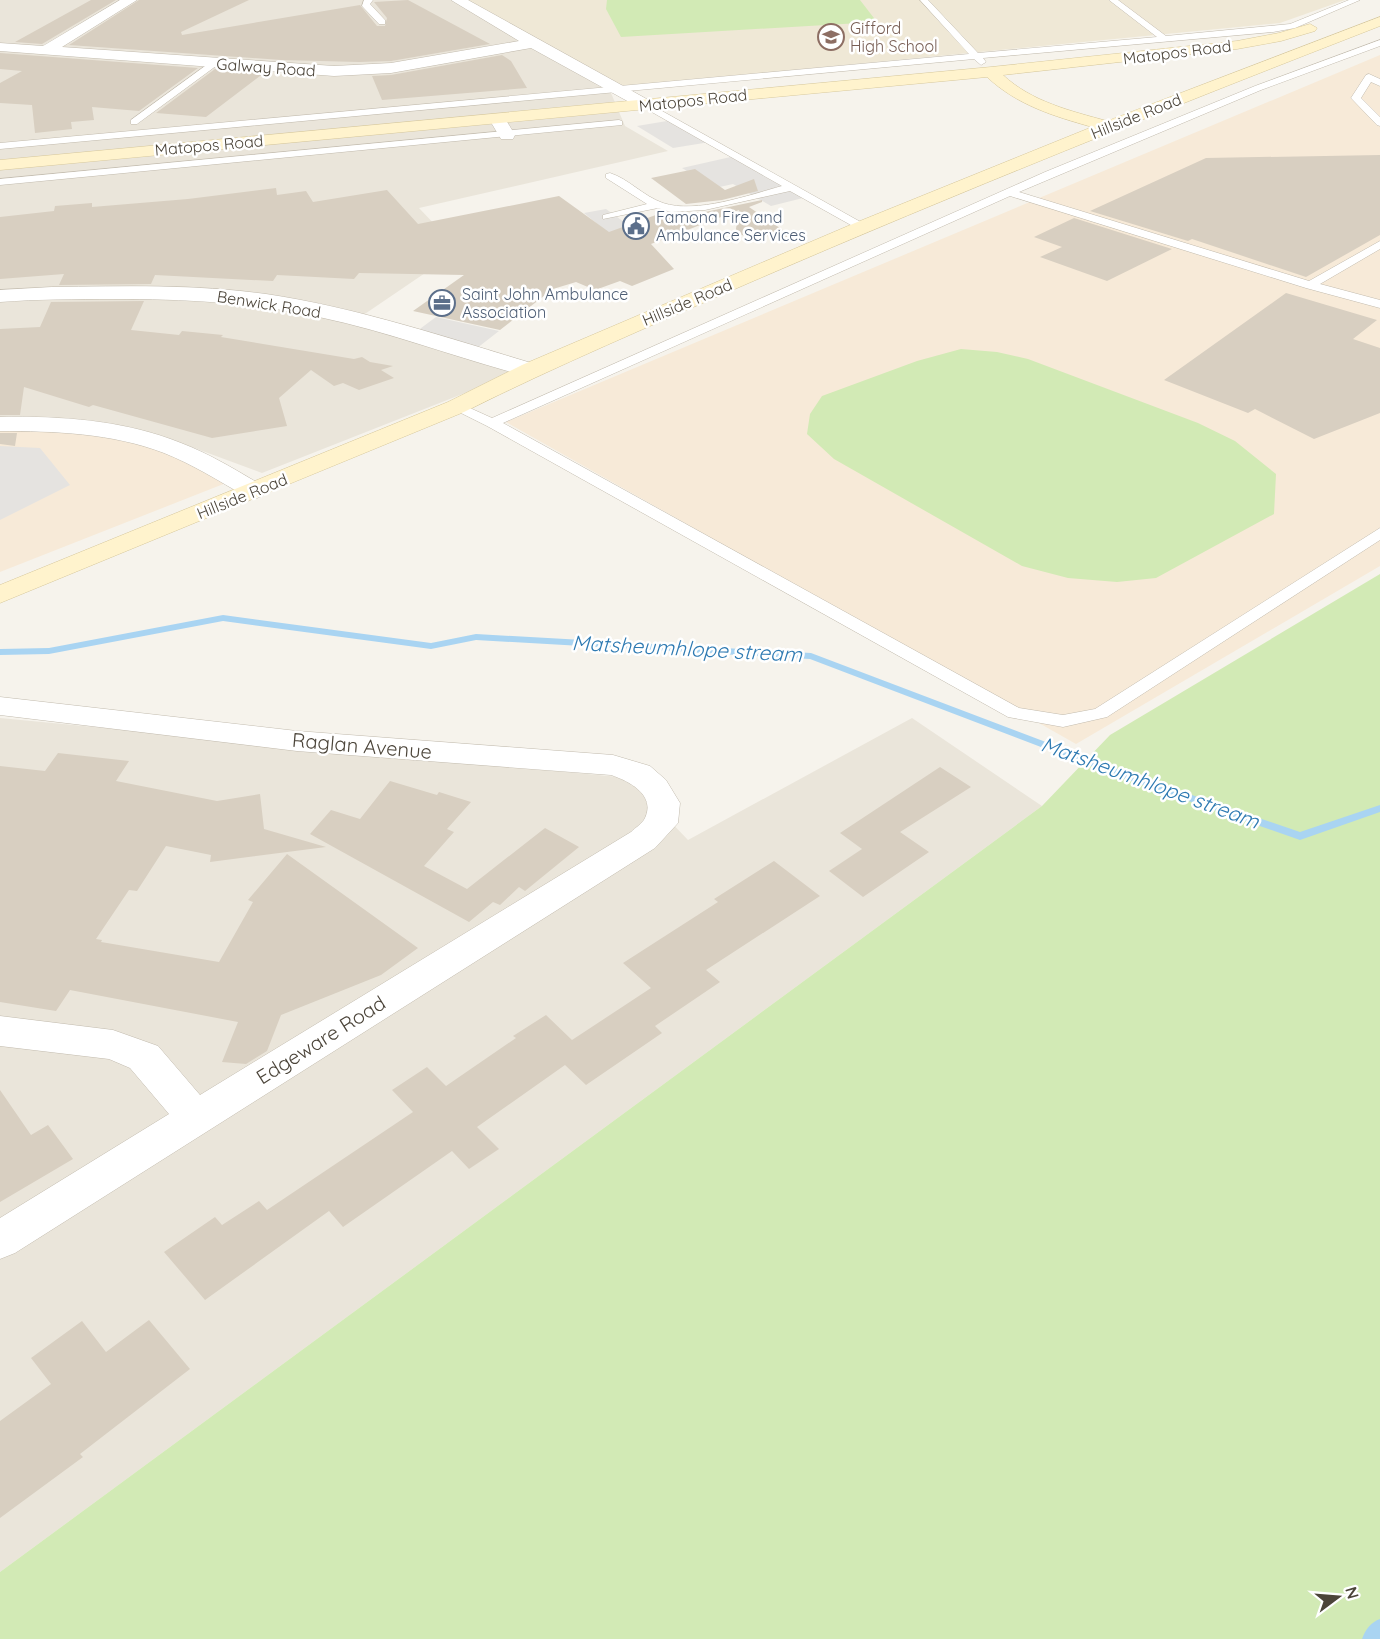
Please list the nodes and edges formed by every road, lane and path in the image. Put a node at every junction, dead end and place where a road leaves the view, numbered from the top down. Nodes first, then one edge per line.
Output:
1 (129, 0) edge
2 (369, 0) edge
3 (458, 0) edge
4 (924, 0) edge
5 (1113, 0) edge
6 (1356, 0) edge
7 (1375, 14) edge
8 (382, 22) dead end
9 (1151, 31) junction
10 (1162, 38) junction
11 (1036, 40) dead end
12 (531, 43) junction
13 (1380, 43) edge
14 (978, 45) dead end
15 (966, 46) junction
16 (0, 47) edge
17 (46, 50) junction
18 (1183, 52) junction
19 (976, 56) junction
20 (1351, 56) junction
21 (1370, 59) dead end
22 (1328, 62) junction
23 (214, 63) junction
24 (1348, 70) dead end
25 (991, 72) junction
26 (1358, 74) dead end
27 (1369, 77) junction
28 (1380, 81) edge
29 (614, 89) junction
30 (646, 105) junction
31 (497, 119) junction
32 (134, 122) dead end
33 (619, 123) dead end
34 (1380, 123) edge
35 (1108, 126) junction
36 (507, 135) junction
37 (1143, 135) junction
38 (0, 146) edge
39 (0, 165) edge
40 (610, 176) dead end
41 (0, 182) edge
42 (791, 187) junction
43 (1009, 192) junction
44 (658, 205) junction
45 (607, 217) dead end
46 (862, 227) junction
47 (1380, 244) edge
48 (1310, 285) junction
49 (0, 296) edge
50 (1380, 304) edge
51 (530, 370) junction
52 (456, 407) junction
53 (492, 423) junction
54 (0, 424) edge
55 (254, 491) junction
56 (1380, 532) edge
57 (0, 595) edge
58 (0, 706) edge
59 (643, 840) joint
60 (0, 1031) edge
61 (196, 1118) junction
62 (0, 1240) edge

1 - 17 street
2 - 8 lane
3 - 12 street
4 - 15 lane
5 - 9 lane
6 - 10 lane
7 - 18 street, Matopos Road
7 - 35 street, Hillside Road
9 - 10 lane
9 - 11 lane
10 - 18 lane
10 - 19 lane
12 - 23 street, Galway Road
12 - 29 street
13 - 20 lane
14 - 15 lane
15 - 19 lane
16 - 17 street, Galway Road
17 - 23 street, Galway Road
18 - 25 street, Matopos Road
19 - 25 lane
19 - 29 lane
20 - 21 lane
20 - 22 lane
22 - 24 lane
22 - 37 lane
23 - 32 lane
25 - 30 street, Matopos Road
25 - 35 street
26 - 27 lane
27 - 28 lane
27 - 34 lane
29 - 30 street
29 - 38 lane
30 - 31 street, Matopos Road
30 - 42 lane
31 - 36 street
31 - 39 street, Matopos Road
33 - 36 lane
35 - 37 lane
35 - 46 street, Hillside Road
36 - 41 lane
37 - 43 lane
40 - 44 lane
42 - 44 lane
42 - 46 lane
43 - 48 lane
43 - 53 lane
44 - 45 lane
46 - 51 street, Hillside Road
47 - 48 lane
48 - 50 lane
49 - 51 street, Benwick Road
51 - 52 street, Hillside Road
52 - 53 lane
52 - 55 street, Hillside Road
53 - 56 lane
54 - 55 street
55 - 57 street, Hillside Road
58 - 59 street, Raglan Avenue
59 - 61 street, Edgeware Road
60 - 61 street
61 - 62 street, Edgeware Road

